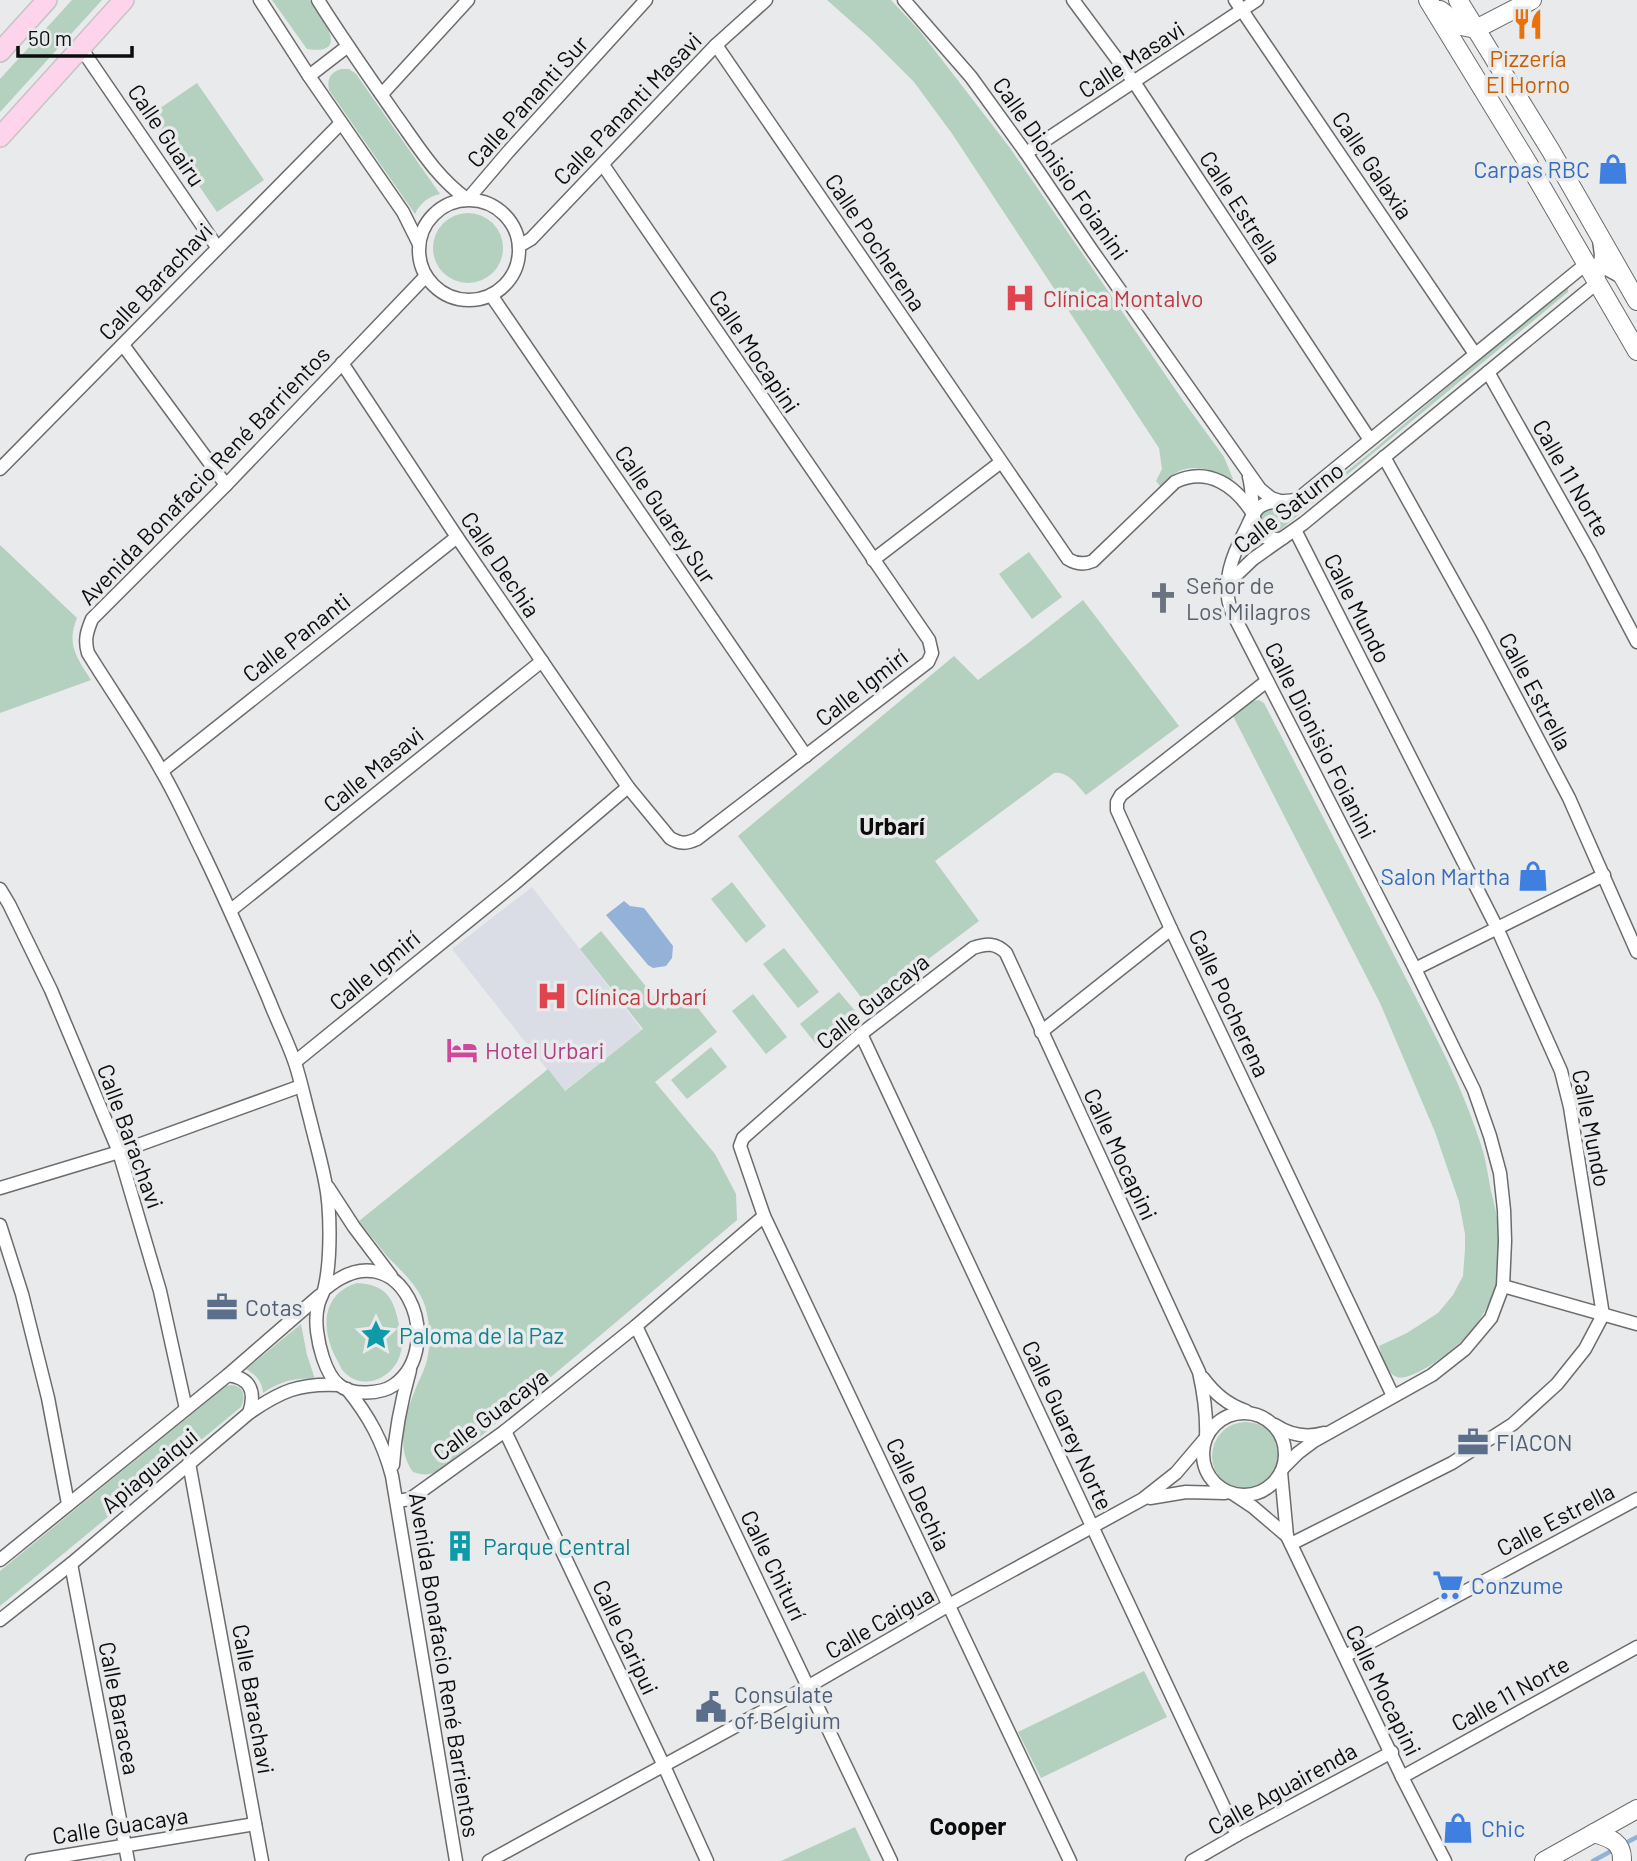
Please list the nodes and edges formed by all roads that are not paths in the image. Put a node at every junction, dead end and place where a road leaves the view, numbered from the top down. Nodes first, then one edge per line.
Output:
1 (47, 0) edge
2 (124, 0) edge
3 (260, 0) edge
4 (318, 0) edge
5 (468, 0) edge
6 (646, 0) edge
7 (766, 0) edge
8 (904, 0) edge
9 (1073, 0) edge
10 (1257, 0) edge
11 (1428, 0) edge
12 (1458, 0) edge
13 (1532, 0) edge
14 (1239, 5) edge
15 (1476, 29) junction
16 (716, 45) junction
17 (348, 46) junction
18 (81, 48) junction
19 (0, 52) edge
20 (309, 76) junction
21 (1134, 82) junction
22 (382, 94) junction
23 (1487, 96) junction
24 (341, 123) junction
25 (0, 137) edge
26 (1026, 153) junction
27 (603, 165) junction
28 (467, 199) junction
29 (1598, 232) junction
30 (419, 244) junction
31 (519, 246) junction
32 (217, 247) junction
33 (1595, 271) junction
34 (426, 276) junction
35 (1632, 293) edge
36 (491, 295) junction
37 (123, 345) junction
38 (1637, 351) edge
39 (1475, 354) junction
40 (342, 363) junction
41 (1488, 372) junction
42 (1370, 440) junction
43 (1384, 457) junction
44 (1001, 463) junction
45 (1245, 468) junction
46 (0, 469) edge
47 (226, 485) junction
48 (1234, 489) junction
49 (1283, 502) junction
50 (1254, 514) junction
51 (1295, 530) junction
52 (457, 537) junction
53 (1284, 538) junction
54 (873, 560) junction
55 (1227, 584) junction
56 (1637, 642) edge
57 (542, 662) junction
58 (1267, 681) junction
59 (806, 756) junction
60 (162, 771) junction
61 (628, 787) junction
62 (1604, 875) junction
63 (0, 889) edge
64 (231, 910) junction
65 (1497, 928) junction
66 (1171, 929) junction
67 (1637, 952) edge
68 (1006, 953) joint
69 (1415, 970) junction
70 (1041, 1032) junction
71 (860, 1034) junction
72 (295, 1062) junction
73 (301, 1086) junction
74 (741, 1142) joint
75 (120, 1153) junction
76 (326, 1184) junction
77 (0, 1188) edge
78 (764, 1216) junction
79 (0, 1226) edge
80 (391, 1276) junction
81 (1503, 1286) junction
82 (324, 1291) junction
83 (1603, 1315) junction
84 (1637, 1324) edge
85 (636, 1326) junction
86 (412, 1362) junction
87 (1199, 1372) junction
88 (228, 1375) junction
89 (343, 1387) junction
90 (1393, 1396) junction
91 (186, 1409) junction
92 (249, 1413) junction
93 (1250, 1413) junction
94 (1270, 1422) junction
95 (505, 1431) junction
96 (1331, 1431) junction
97 (1205, 1438) junction
98 (189, 1463) junction
99 (1282, 1469) junction
100 (392, 1476) junction
101 (1232, 1494) junction
102 (1143, 1499) junction
103 (1637, 1499) edge
104 (397, 1501) junction
105 (68, 1504) junction
106 (1093, 1528) junction
107 (1289, 1540) junction
108 (0, 1560) edge
109 (71, 1564) junction
110 (949, 1605) junction
111 (0, 1619) edge
112 (1637, 1647) edge
113 (1345, 1656) junction
114 (809, 1686) junction
115 (1392, 1752) junction
116 (664, 1766) junction
117 (1402, 1777) junction
118 (256, 1824) junction
119 (1616, 1825) edge
120 (1237, 1835) junction
121 (125, 1846) junction
122 (1637, 1851) edge
123 (32, 1861) edge
124 (128, 1861) edge
125 (262, 1861) edge
126 (456, 1861) edge
127 (489, 1861) edge
128 (707, 1861) edge
129 (891, 1861) edge
130 (1070, 1861) edge
131 (1192, 1861) edge
132 (1445, 1861) edge
133 (1545, 1861) edge
134 (1622, 1861) edge

1 - 19 main road
2 - 18 main road
3 - 20 street
4 - 17 street
5 - 22 street
6 - 28 street, Calle Pananti Sur
7 - 16 street, Calle Pananti Masavi
8 - 26 street, Calle Dionisio Foianini
9 - 21 street, Calle Estrella
10 - 14 street, Calle Masavi
11 - 15 main road
11 - 23 main road
12 - 15 main road
13 - 15 main road
14 - 21 street, Calle Masavi
14 - 39 street, Calle Galaxia
15 - 23 main road
15 - 29 main road
16 - 27 street, Calle Pananti Masavi
16 - 44 street, Calle Pocherena
17 - 20 street
17 - 22 street
18 - 25 main road
18 - 32 street, Calle Guairu
20 - 24 street
21 - 26 street, Calle Masavi
21 - 42 street, Calle Estrella
22 - 28 street
23 - 33 main road
24 - 30 street
24 - 32 street, Calle Barachavi
26 - 45 street, Calle Dionisio Foianini
27 - 31 street, Calle Pananti Masavi
27 - 54 street, Calle Mocapini
28 - 30 street
28 - 31 street
29 - 33 street
29 - 35 main road
30 - 34 street
31 - 36 street
32 - 37 street, Calle Barachavi
33 - 35 street
33 - 38 main road
33 - 39 street, Calle Saturno
33 - 41 street, Calle Saturno
34 - 36 street
34 - 40 street, Avenida Bonafacio René Barrientos
36 - 59 street, Calle Guarey Sur
37 - 46 street, Calle Barachavi
37 - 47 street
39 - 42 street, Calle Saturno
40 - 47 street, Avenida Bonafacio René Barrientos
40 - 52 street, Calle Dechia
41 - 43 street, Calle Saturno
41 - 56 street, Calle 11 Norte
42 - 49 street, Calle Saturno
43 - 51 street, Calle Saturno
43 - 62 street, Calle Estrella
44 - 48 street
44 - 54 street
45 - 48 street
45 - 49 street, Calle Dionisio Foianini
45 - 50 street, Calle Dionisio Foianini
47 - 60 street, Avenida Bonafacio René Barrientos
48 - 50 street
49 - 50 street, Calle Saturno
50 - 53 street
50 - 55 street, Calle Saturno
51 - 53 street, Calle Saturno
51 - 65 street, Calle Mundo
52 - 57 street, Calle Dechia
52 - 60 street, Calle Pananti
53 - 55 street, Calle Saturno
54 - 59 street, Calle Igmirí
55 - 58 street, Calle Dionisio Foianini
57 - 61 street, Calle Dechia
57 - 64 street, Calle Masavi
58 - 66 street, Calle Pocherena
58 - 69 street, Calle Dionisio Foianini
59 - 61 street, Calle Igmirí
60 - 64 street, Avenida Bonafacio René Barrientos
61 - 72 street, Calle Igmirí
62 - 65 street
62 - 67 street, Calle Estrella
63 - 75 street, Calle Barachavi
64 - 72 street, Avenida Bonafacio René Barrientos
65 - 69 street
65 - 83 street, Calle Mundo
66 - 70 street
66 - 90 street, Calle Pocherena
68 - 70 street, Calle Mocapini
68 - 71 street, Calle Guacaya
69 - 81 street, Calle Dionisio Foianini
70 - 87 street, Calle Mocapini
71 - 74 street, Calle Guacaya
71 - 106 street, Calle Guarey Norte
72 - 73 street, Avenida Bonafacio René Barrientos
73 - 75 street
73 - 76 street, Avenida Bonafacio René Barrientos
74 - 78 street, Calle Dechia
75 - 77 street
75 - 91 street, Calle Barachavi
76 - 80 street, Avenida Bonafacio René Barrientos
76 - 82 street, Avenida Bonafacio René Barrientos
78 - 85 street, Calle Guacaya
78 - 110 street, Calle Dechia
79 - 105 street
80 - 82 street
80 - 86 street
81 - 83 street
81 - 90 street, Calle Dionisio Foianini
82 - 88 street, Apiaguaiqui
82 - 89 street
83 - 84 street
83 - 107 street
85 - 95 street, Calle Guacaya
85 - 114 street, Calle Chiturí
86 - 89 street
86 - 100 street, Avenida Bonafacio René Barrientos
87 - 93 street, Calle Mocapini
87 - 97 street, Calle Mocapini
88 - 91 street, Apiaguaiqui
88 - 92 street
89 - 92 street, Apiaguaiqui
89 - 100 street, Avenida Bonafacio René Barrientos
90 - 96 street, Calle Dionisio Foianini
91 - 105 street, Apiaguaiqui
92 - 98 street, Apiaguaiqui
93 - 94 street
93 - 97 street
94 - 96 street, Calle Dionisio Foianini
94 - 99 street
95 - 104 street, Calle Guacaya
95 - 116 street, Calle Caripui
96 - 99 street, Calle Dionisio Foianini
97 - 101 street
97 - 102 street, Calle Caigua
98 - 109 street, Apiaguaiqui
98 - 118 street, Calle Barachavi
99 - 101 street
99 - 107 street, Calle Mocapini
100 - 104 street, Avenida Bonafacio René Barrientos
101 - 102 street, Calle Caigua
101 - 107 street, Calle Mocapini
102 - 106 street, Calle Caigua
103 - 113 street, Calle Estrella
104 - 126 street, Avenida Bonafacio René Barrientos
105 - 108 street, Apiaguaiqui
106 - 110 street, Calle Caigua
106 - 120 street, Calle Guarey Norte
107 - 113 street, Calle Mocapini
109 - 111 street, Apiaguaiqui
109 - 121 street, Calle Baracea
110 - 114 street, Calle Caigua
110 - 130 street, Calle Dechia
112 - 117 street, Calle 11 Norte
113 - 115 street, Calle Mocapini
114 - 116 street, Calle Caigua
114 - 129 street, Calle Chiturí
115 - 117 street, Calle Mocapini
115 - 120 street, Calle Aguairenda
116 - 127 street, Calle Caigua
116 - 128 street, Calle Caripui
117 - 132 street, Calle Mocapini
118 - 121 street, Calle Guacaya
118 - 125 street, Calle Barachavi
119 - 122 main road
119 - 133 main road
119 - 134 main road
120 - 131 street, Calle Aguairenda
121 - 123 street, Calle Guacaya
121 - 124 street, Calle Baracea

